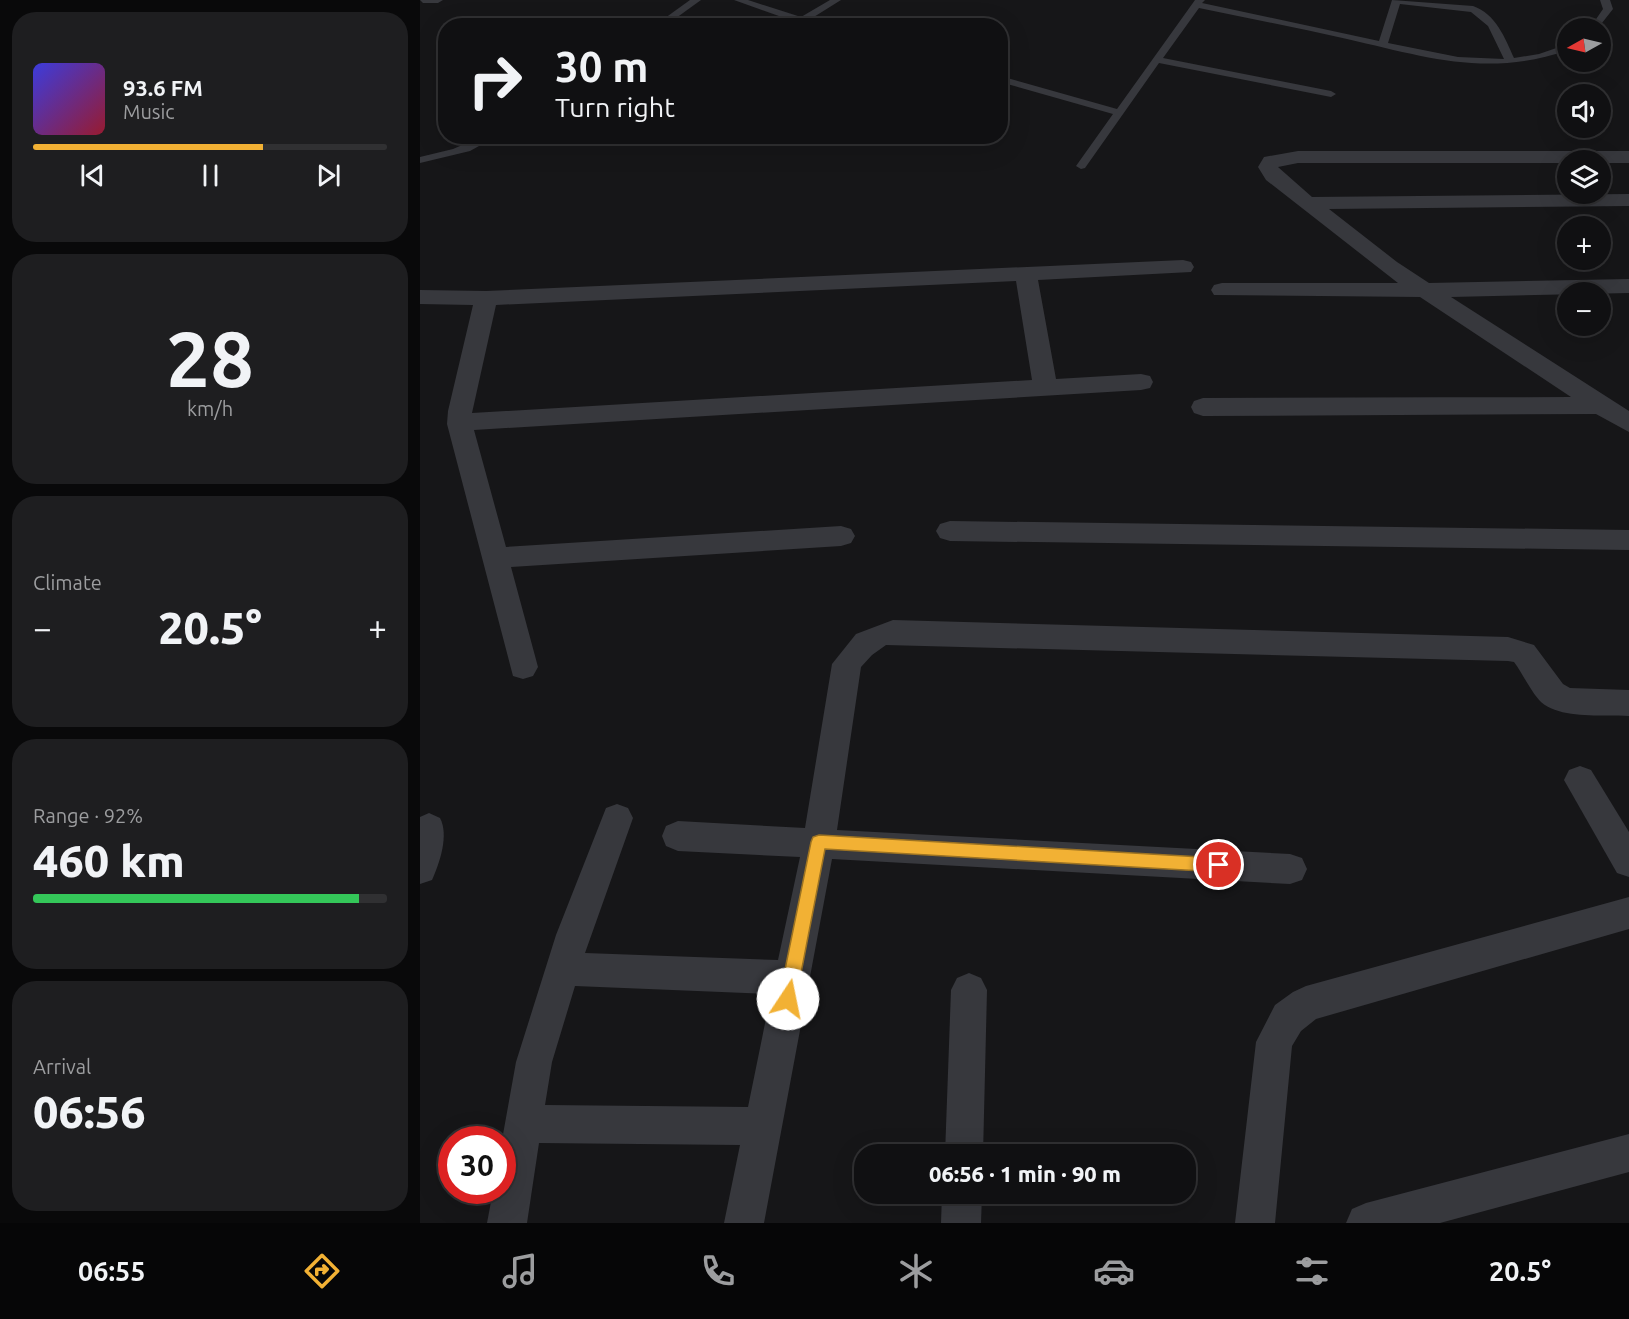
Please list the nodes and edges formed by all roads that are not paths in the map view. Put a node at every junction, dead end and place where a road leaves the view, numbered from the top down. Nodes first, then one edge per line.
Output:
1 (423, 0) edge
2 (438, 0) edge
3 (696, 0) edge
4 (739, 0) edge
5 (836, 0) edge
6 (1397, 0) edge
7 (1605, 0) edge
8 (1198, 2) edge
9 (670, 18) edge
10 (797, 18) edge
11 (806, 18) edge
12 (1601, 18) edge
13 (1383, 45) junction
14 (1557, 52) edge
15 (1157, 60) junction
16 (1511, 62) junction
17 (1008, 81) edge
18 (1331, 94) dead end
19 (1119, 113) junction
20 (479, 144) edge
21 (1629, 157) edge
22 (420, 160) edge
23 (1082, 166) dead end
24 (1629, 200) edge
25 (1308, 203) junction
26 (1183, 267) dead end
27 (1026, 274) junction
28 (1629, 286) edge
29 (1222, 290) dead end
30 (1426, 290) junction
31 (420, 297) edge
32 (486, 298) junction
33 (1141, 382) dead end
34 (1045, 387) junction
35 (1602, 405) junction
36 (1203, 407) dead end
37 (460, 422) junction
38 (1629, 423) edge
39 (950, 531) dead end
40 (841, 536) dead end
41 (1629, 540) edge
42 (494, 558) junction
43 (523, 667) dead end
44 (1629, 703) edge
45 (1580, 780) dead end
46 (616, 818) dead end
47 (429, 828) dead end
48 (678, 836) dead end
49 (819, 842) junction
50 (1629, 862) edge
51 (420, 869) edge
52 (1290, 869) dead end
53 (1629, 913) edge
54 (563, 969) junction
55 (792, 978) junction
56 (969, 990) dead end
57 (523, 1124) junction
58 (763, 1126) junction
59 (963, 1144) edge
60 (1629, 1153) edge
61 (962, 1204) edge
62 (507, 1223) edge
63 (744, 1223) edge
64 (961, 1223) edge
65 (1255, 1223) edge
66 (1366, 1223) edge

1 - 2 lane
3 - 9 lane
4 - 10 lane
5 - 11 lane
6 - 13 lane
6 - 16 lane
7 - 12 lane
8 - 13 lane
8 - 15 lane
13 - 16 lane
14 - 16 lane
15 - 18 lane
15 - 19 lane
17 - 19 lane
19 - 23 lane
20 - 22 lane
21 - 25 street
24 - 25 street
25 - 30 street
26 - 27 street
27 - 32 street
27 - 34 street
28 - 30 street
29 - 30 street
30 - 35 street
31 - 32 street
32 - 37 street
33 - 34 street
34 - 37 street
35 - 36 street
35 - 38 street
37 - 42 street
39 - 41 street
40 - 42 street
42 - 43 street
44 - 49 street
45 - 50 street
46 - 54 street
47 - 51 street
48 - 49 street
49 - 52 street
49 - 55 street
53 - 65 street
54 - 55 street
54 - 57 street
55 - 58 street
56 - 59 street
57 - 58 street
57 - 62 street
58 - 63 street
60 - 66 street
61 - 64 street

